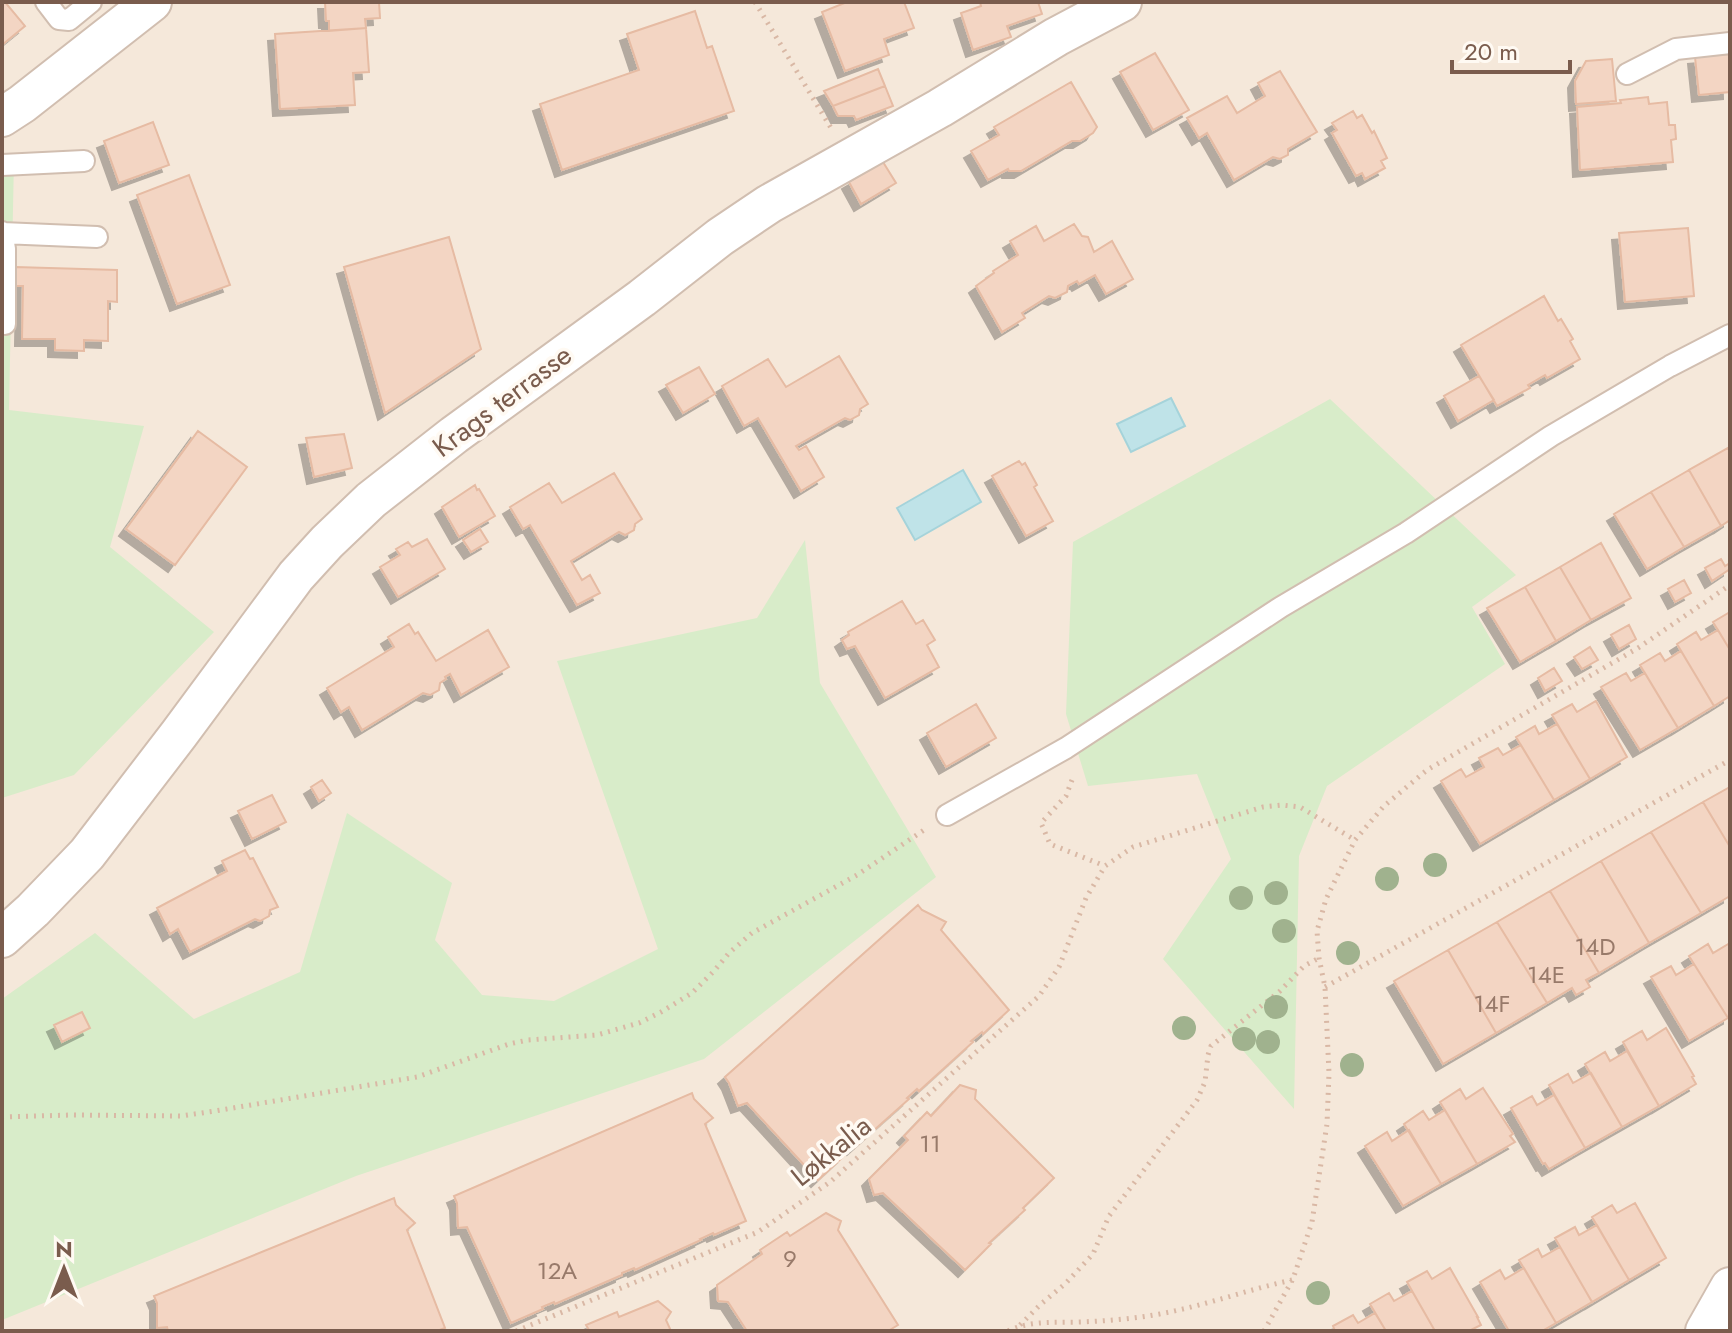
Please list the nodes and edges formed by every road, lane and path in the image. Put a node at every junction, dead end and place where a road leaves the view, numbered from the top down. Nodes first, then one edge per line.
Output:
1 (46, 2) edge
2 (91, 2) edge
3 (755, 2) edge
4 (1122, 2) edge
5 (145, 4) edge
6 (1730, 43) edge
7 (1627, 74) dead end
8 (2, 117) edge
9 (851, 159) junction
10 (84, 161) dead end
11 (2, 165) edge
12 (2, 232) edge
13 (97, 237) dead end
14 (5, 324) dead end
15 (1730, 335) edge
16 (1730, 585) edge
17 (1066, 748) junction
18 (1730, 760) edge
19 (947, 815) joint
20 (1355, 840) junction
21 (1105, 866) junction
22 (2, 938) edge
23 (1319, 958) junction
24 (1325, 987) junction
25 (2, 1117) edge
26 (1293, 1279) junction
27 (1730, 1287) edge
28 (1020, 1325) junction
29 (516, 1331) edge
30 (1008, 1331) edge
31 (1264, 1331) edge
32 (1705, 1331) edge

1 - 2 lane
3 - 9 path
4 - 9 street, Krags terrasse
5 - 8 street
6 - 7 lane
9 - 22 street, Krags terrasse
10 - 11 lane
12 - 13 lane
12 - 14 lane
15 - 17 lane
16 - 20 path
17 - 19 lane
17 - 21 path
18 - 24 path
19 - 25 path
20 - 21 path
20 - 23 path
21 - 29 path, Løkkalia
23 - 24 path
23 - 28 path
24 - 26 path
26 - 28 path
26 - 31 path
27 - 32 street
28 - 30 path

